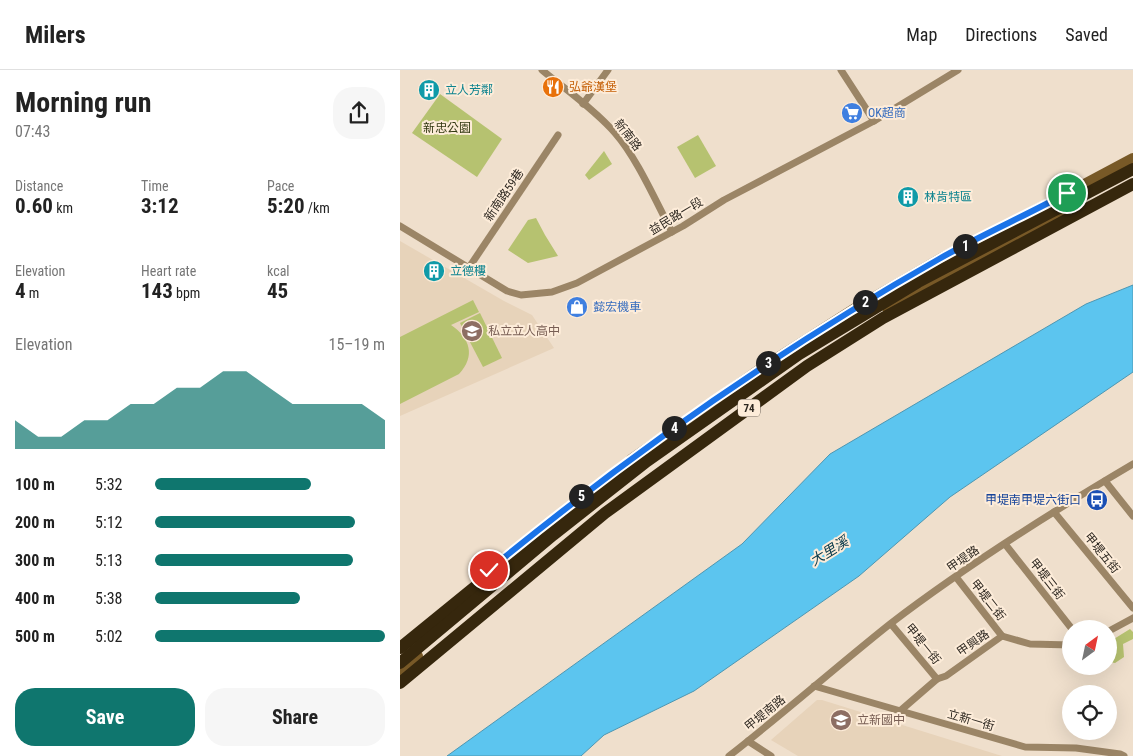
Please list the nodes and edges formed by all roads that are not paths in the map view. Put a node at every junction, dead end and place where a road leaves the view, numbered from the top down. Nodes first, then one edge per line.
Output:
1 (542, 70) edge
2 (608, 70) edge
3 (841, 70) edge
4 (958, 70) edge
5 (583, 104) junction
6 (874, 121) junction
7 (558, 135) dead end
8 (1133, 158) edge
9 (1133, 169) edge
10 (1133, 176) edge
11 (1133, 184) edge
12 (1133, 189) edge
13 (1052, 219) junction
14 (400, 226) edge
15 (672, 232) junction
16 (468, 269) junction
17 (706, 421) junction
18 (1133, 464) edge
19 (602, 480) junction
20 (1105, 480) junction
21 (614, 494) junction
22 (1054, 512) junction
23 (1133, 516) edge
24 (1005, 544) junction
25 (956, 578) junction
26 (1133, 608) edge
27 (1133, 618) edge
28 (1065, 620) edge
29 (892, 624) junction
30 (1118, 626) edge
31 (1002, 636) junction
32 (400, 644) edge
33 (1062, 645) edge
34 (400, 648) edge
35 (400, 663) edge
36 (400, 671) edge
37 (937, 679) junction
38 (400, 683) edge
39 (814, 686) junction
40 (900, 711) junction
41 (748, 742) junction
42 (730, 756) edge
43 (771, 756) edge
44 (1124, 756) edge

1 - 5 street, 新南路
2 - 5 street
3 - 6 street
4 - 6 street, 益民路一段
5 - 15 street, 新南路
6 - 15 street, 益民路一段
7 - 16 street, 新南路59巷
8 - 19 street
9 - 17 highway, 74, bridge
10 - 13 street
11 - 38 highway, 74, bridge
12 - 13 street
13 - 21 street
14 - 16 street, 益民路一段
15 - 16 street, 益民路一段
17 - 34 highway, bridge
17 - 35 highway, 74, bridge
18 - 20 street, 甲堤路
19 - 21 street
19 - 32 street
20 - 22 street, 甲堤路
20 - 23 street
21 - 36 street
22 - 24 street, 甲堤路
22 - 26 street, 甲堤五街
24 - 25 street, 甲堤路
24 - 28 street, 甲堤三街
25 - 29 street, 甲堤路
25 - 31 street, 甲堤二街
27 - 30 street
29 - 37 street, 甲堤一街
29 - 39 street, 甲堤路
31 - 33 street, 甲興路
31 - 37 street, 甲興路
37 - 40 street, 甲興路
39 - 40 street, 立新一街
39 - 41 street, 甲堤南路
40 - 44 street, 立新一街
41 - 42 street, 甲堤南路
41 - 43 street

